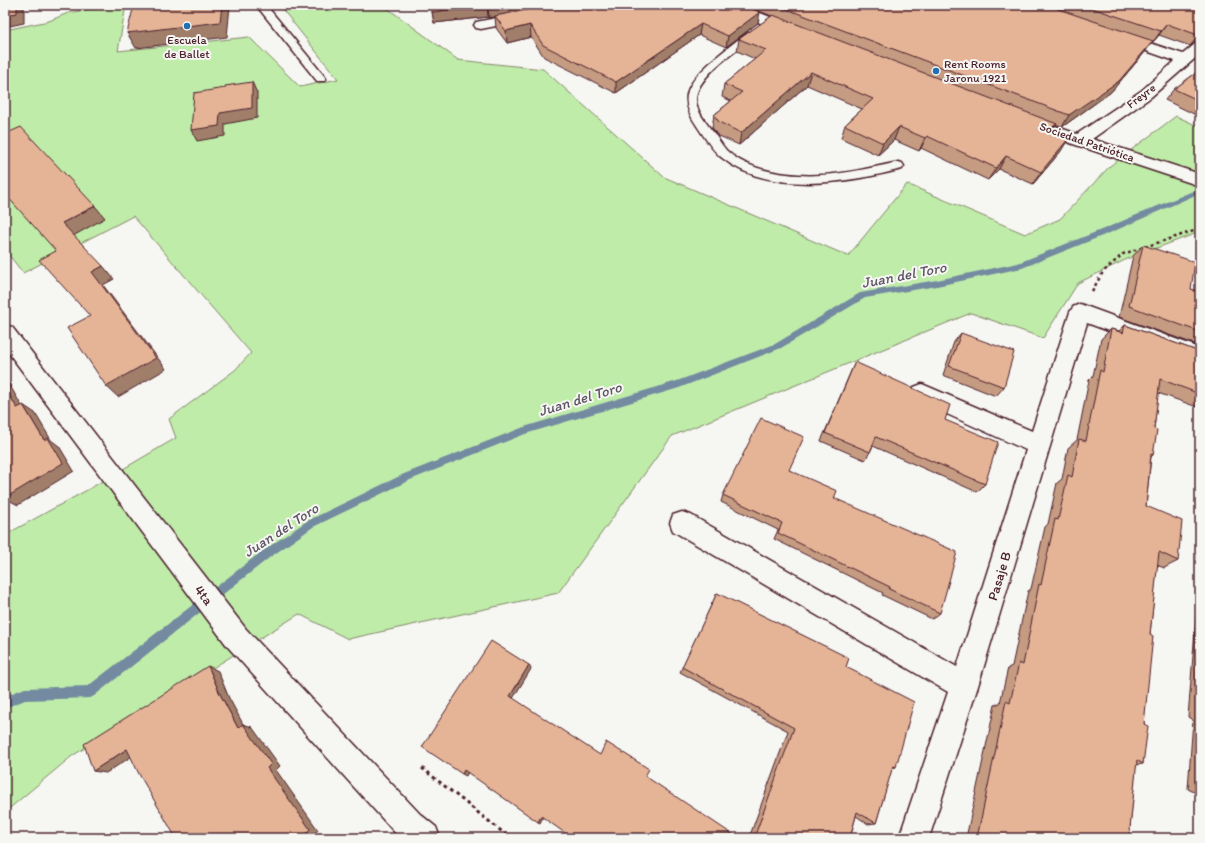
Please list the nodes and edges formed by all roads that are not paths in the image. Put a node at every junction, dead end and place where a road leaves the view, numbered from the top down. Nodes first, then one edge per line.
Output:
1 (261, 5) edge
2 (581, 5) edge
3 (728, 5) edge
4 (770, 22) junction
5 (481, 25) dead end
6 (1106, 32) edge
7 (807, 36) edge
8 (1200, 47) edge
9 (1186, 60) junction
10 (321, 78) dead end
11 (1012, 114) edge
12 (1078, 140) junction
13 (898, 166) dead end
14 (1200, 180) edge
15 (5, 333) edge
16 (1200, 357) edge
17 (902, 384) edge
18 (1039, 445) junction
19 (682, 523) dead end
20 (964, 686) junction
21 (412, 834) edge
22 (914, 838) edge

1 - 10 lane
2 - 5 street
3 - 4 street
4 - 7 street
4 - 13 lane
6 - 9 street
8 - 9 street, Freyre
9 - 12 street, Freyre
11 - 12 street, Sociedad Patriótica
12 - 14 street, Sociedad Patriótica
15 - 21 street, 4ta
16 - 18 street, Pasaje B
17 - 18 street
18 - 20 street, Pasaje B
19 - 20 street
20 - 22 street, Pasaje B

